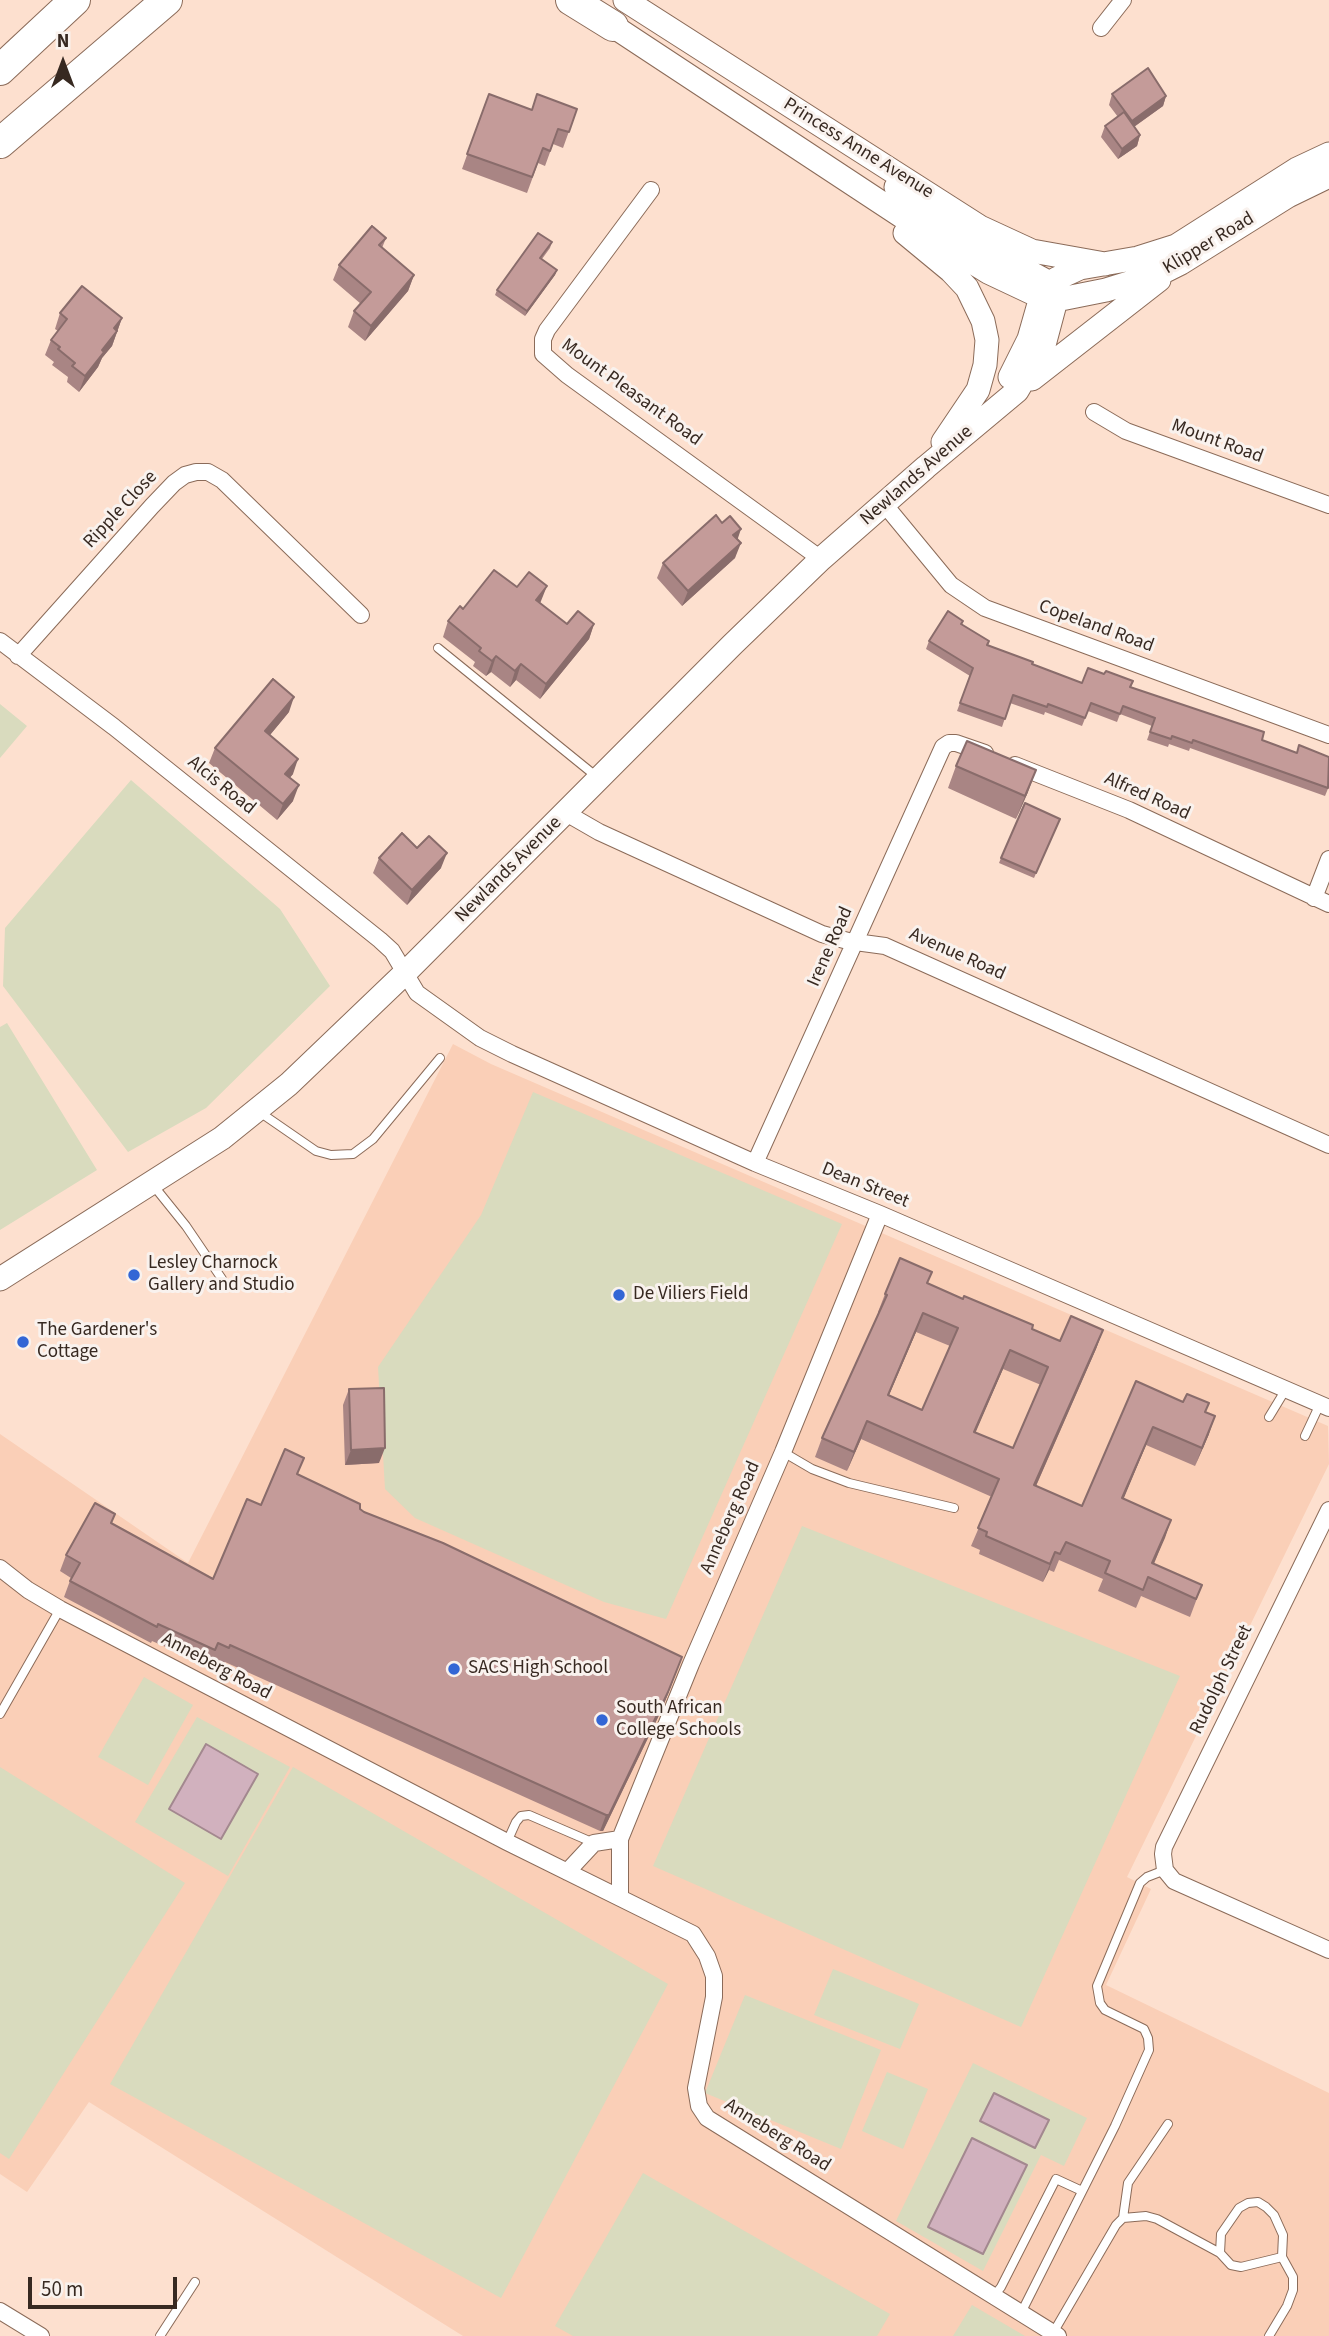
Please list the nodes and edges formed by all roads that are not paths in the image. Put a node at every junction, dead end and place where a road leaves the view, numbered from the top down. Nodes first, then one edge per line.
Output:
1 (75, 0) edge
2 (136, 0) edge
3 (167, 0) edge
4 (571, 0) edge
5 (582, 0) edge
6 (1124, 0) edge
7 (619, 13) edge
8 (1101, 29) dead end
9 (0, 70) edge
10 (0, 130) edge
11 (0, 143) edge
12 (856, 149) junction
13 (1329, 154) edge
14 (1329, 176) edge
15 (651, 190) dead end
16 (872, 196) junction
17 (1181, 263) junction
18 (1105, 264) junction
19 (1049, 293) junction
20 (1017, 391) junction
21 (1094, 412) dead end
22 (984, 418) junction
23 (926, 467) junction
24 (884, 505) junction
25 (1329, 505) edge
26 (821, 559) junction
27 (361, 615) dead end
28 (0, 641) edge
29 (439, 648) dead end
30 (18, 656) junction
31 (1329, 735) edge
32 (943, 747) joint
33 (599, 779) junction
34 (566, 813) junction
35 (1329, 859) edge
36 (1322, 901) edge
37 (856, 942) junction
38 (405, 973) junction
39 (440, 1058) dead end
40 (258, 1111) junction
41 (1329, 1145) edge
42 (755, 1163) junction
43 (152, 1183) junction
44 (880, 1214) junction
45 (0, 1279) edge
46 (222, 1279) dead end
47 (1286, 1389) junction
48 (1324, 1406) edge
49 (1269, 1417) dead end
50 (1305, 1436) dead end
51 (783, 1452) junction
52 (954, 1508) dead end
53 (1329, 1510) edge
54 (0, 1568) edge
55 (60, 1609) junction
56 (0, 1714) edge
57 (620, 1839) junction
58 (507, 1842) junction
59 (593, 1843) junction
60 (1164, 1870) junction
61 (567, 1872) junction
62 (620, 1898) junction
63 (1329, 1950) edge
64 (1168, 2124) dead end
65 (1082, 2191) junction
66 (1123, 2218) junction
67 (1220, 2253) junction
68 (1282, 2257) junction
69 (195, 2282) dead end
70 (994, 2296) junction
71 (0, 2311) edge
72 (1021, 2313) junction
73 (1055, 2334) edge
74 (41, 2336) edge
75 (160, 2336) edge
76 (1269, 2336) edge

1 - 9 highway
2 - 10 highway
3 - 11 highway
4 - 7 highway
5 - 7 main road, Princess Anne Avenue
6 - 8 street
7 - 12 main road, Princess Anne Avenue
7 - 16 main road, Princess Anne Avenue
12 - 18 main road, Princess Anne Avenue
12 - 19 main road
13 - 18 main road, Klipper Road
14 - 17 main road, Klipper Road
15 - 26 street, Mount Pleasant Road
16 - 19 main road, Princess Anne Avenue
16 - 23 main road
17 - 19 main road, Klipper Road
17 - 20 main road
18 - 19 main road, Klipper Road
19 - 20 main road, Newlands Avenue
19 - 22 main road, Newlands Avenue
20 - 22 main road, Newlands Avenue
21 - 25 street, Mount Road
22 - 23 main road, Newlands Avenue
23 - 24 main road, Newlands Avenue
24 - 26 main road, Newlands Avenue
24 - 31 street, Copeland Road
26 - 33 main road, Newlands Avenue
27 - 30 street, Ripple Close
28 - 30 street, Alcis Road
29 - 33 lane
30 - 38 street, Alcis Road
32 - 36 street, Alfred Road
32 - 37 street, Irene Road
33 - 34 main road, Newlands Avenue
34 - 37 street, Avenue Road
34 - 38 main road, Newlands Avenue
35 - 36 street
37 - 41 street, Avenue Road
37 - 42 street, Irene Road
38 - 40 main road, Newlands Avenue
38 - 42 street, Dean Street
39 - 40 lane
40 - 43 main road, Newlands Avenue
42 - 44 street, Dean Street
43 - 45 main road, Newlands Avenue
43 - 46 lane
44 - 47 street, Dean Street
44 - 51 street, Anneberg Road
47 - 48 street, Dean Street
47 - 49 lane
48 - 50 lane
51 - 52 lane
51 - 57 street, Anneberg Road
53 - 60 street, Rudolph Street
54 - 55 street, Anneberg Road
55 - 56 lane
55 - 58 street, Anneberg Road
57 - 59 street
57 - 62 street, Anneberg Road
58 - 59 lane
58 - 61 street, Anneberg Road
59 - 61 street
60 - 63 street
60 - 65 lane
61 - 62 street, Anneberg Road
62 - 70 street, Anneberg Road
64 - 66 lane
65 - 70 lane
65 - 72 lane
66 - 67 lane
66 - 73 lane
67 - 68 lane
67 - 68 lane
68 - 76 lane
69 - 75 lane
70 - 72 street, Anneberg Road
71 - 74 street
72 - 73 street, Anneberg Road

